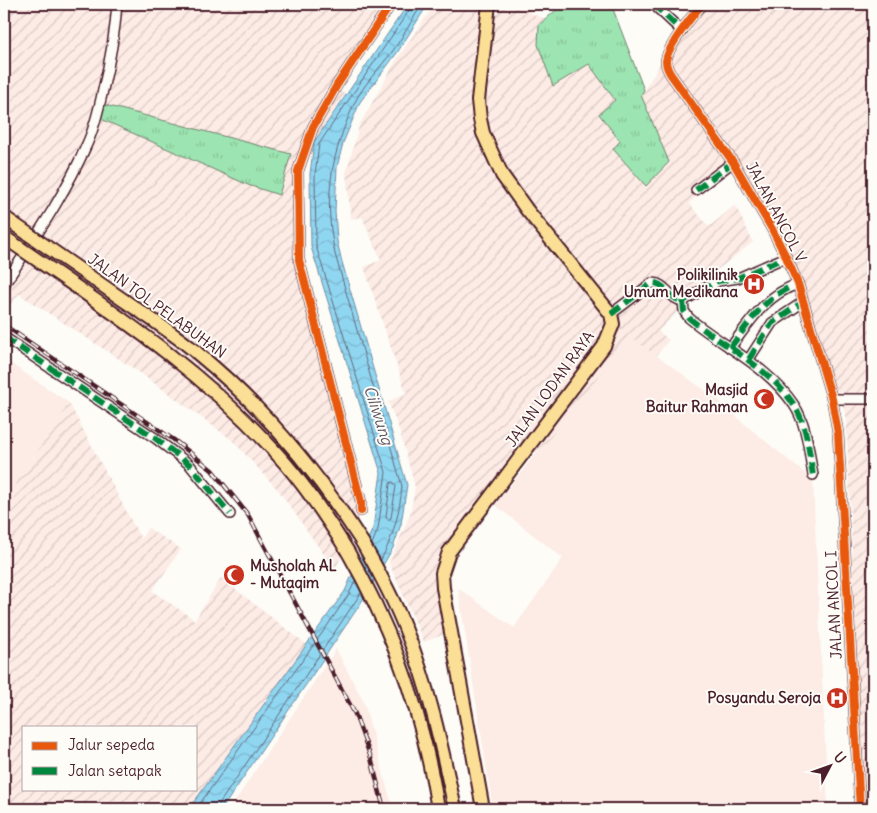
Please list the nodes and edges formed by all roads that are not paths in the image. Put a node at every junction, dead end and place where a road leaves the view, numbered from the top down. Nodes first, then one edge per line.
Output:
1 (118, 4) edge
2 (391, 4) edge
3 (489, 4) edge
4 (653, 4) edge
5 (702, 4) edge
6 (682, 31) junction
7 (733, 162) junction
8 (696, 190) dead end
9 (4, 217) edge
10 (4, 237) edge
11 (786, 257) junction
12 (798, 284) junction
13 (4, 285) edge
14 (683, 301) junction
15 (803, 302) junction
16 (611, 314) junction
17 (4, 337) edge
18 (730, 348) junction
19 (749, 359) junction
20 (873, 398) edge
21 (832, 399) junction
22 (813, 475) dead end
23 (361, 511) dead end
24 (230, 514) dead end
25 (438, 809) edge
26 (455, 809) edge
27 (483, 809) edge
28 (860, 809) edge

1 - 13 street
2 - 23 street
3 - 16 highway
4 - 6 street
5 - 6 street
6 - 7 street, JALAN ANCOL V
7 - 8 street
7 - 11 street, JALAN ANCOL V
9 - 26 highway, JALAN TOL PELABUHAN, bridge
10 - 25 highway, bridge
11 - 12 street, JALAN ANCOL V
11 - 14 street
12 - 15 street, JALAN ANCOL V
12 - 18 street
14 - 16 street
14 - 18 street
15 - 19 street
15 - 21 street, JALAN ANCOL V
16 - 27 highway, JALAN LODAN RAYA
17 - 24 street
18 - 19 street
19 - 22 street
20 - 21 street
21 - 28 street, JALAN ANCOL I

